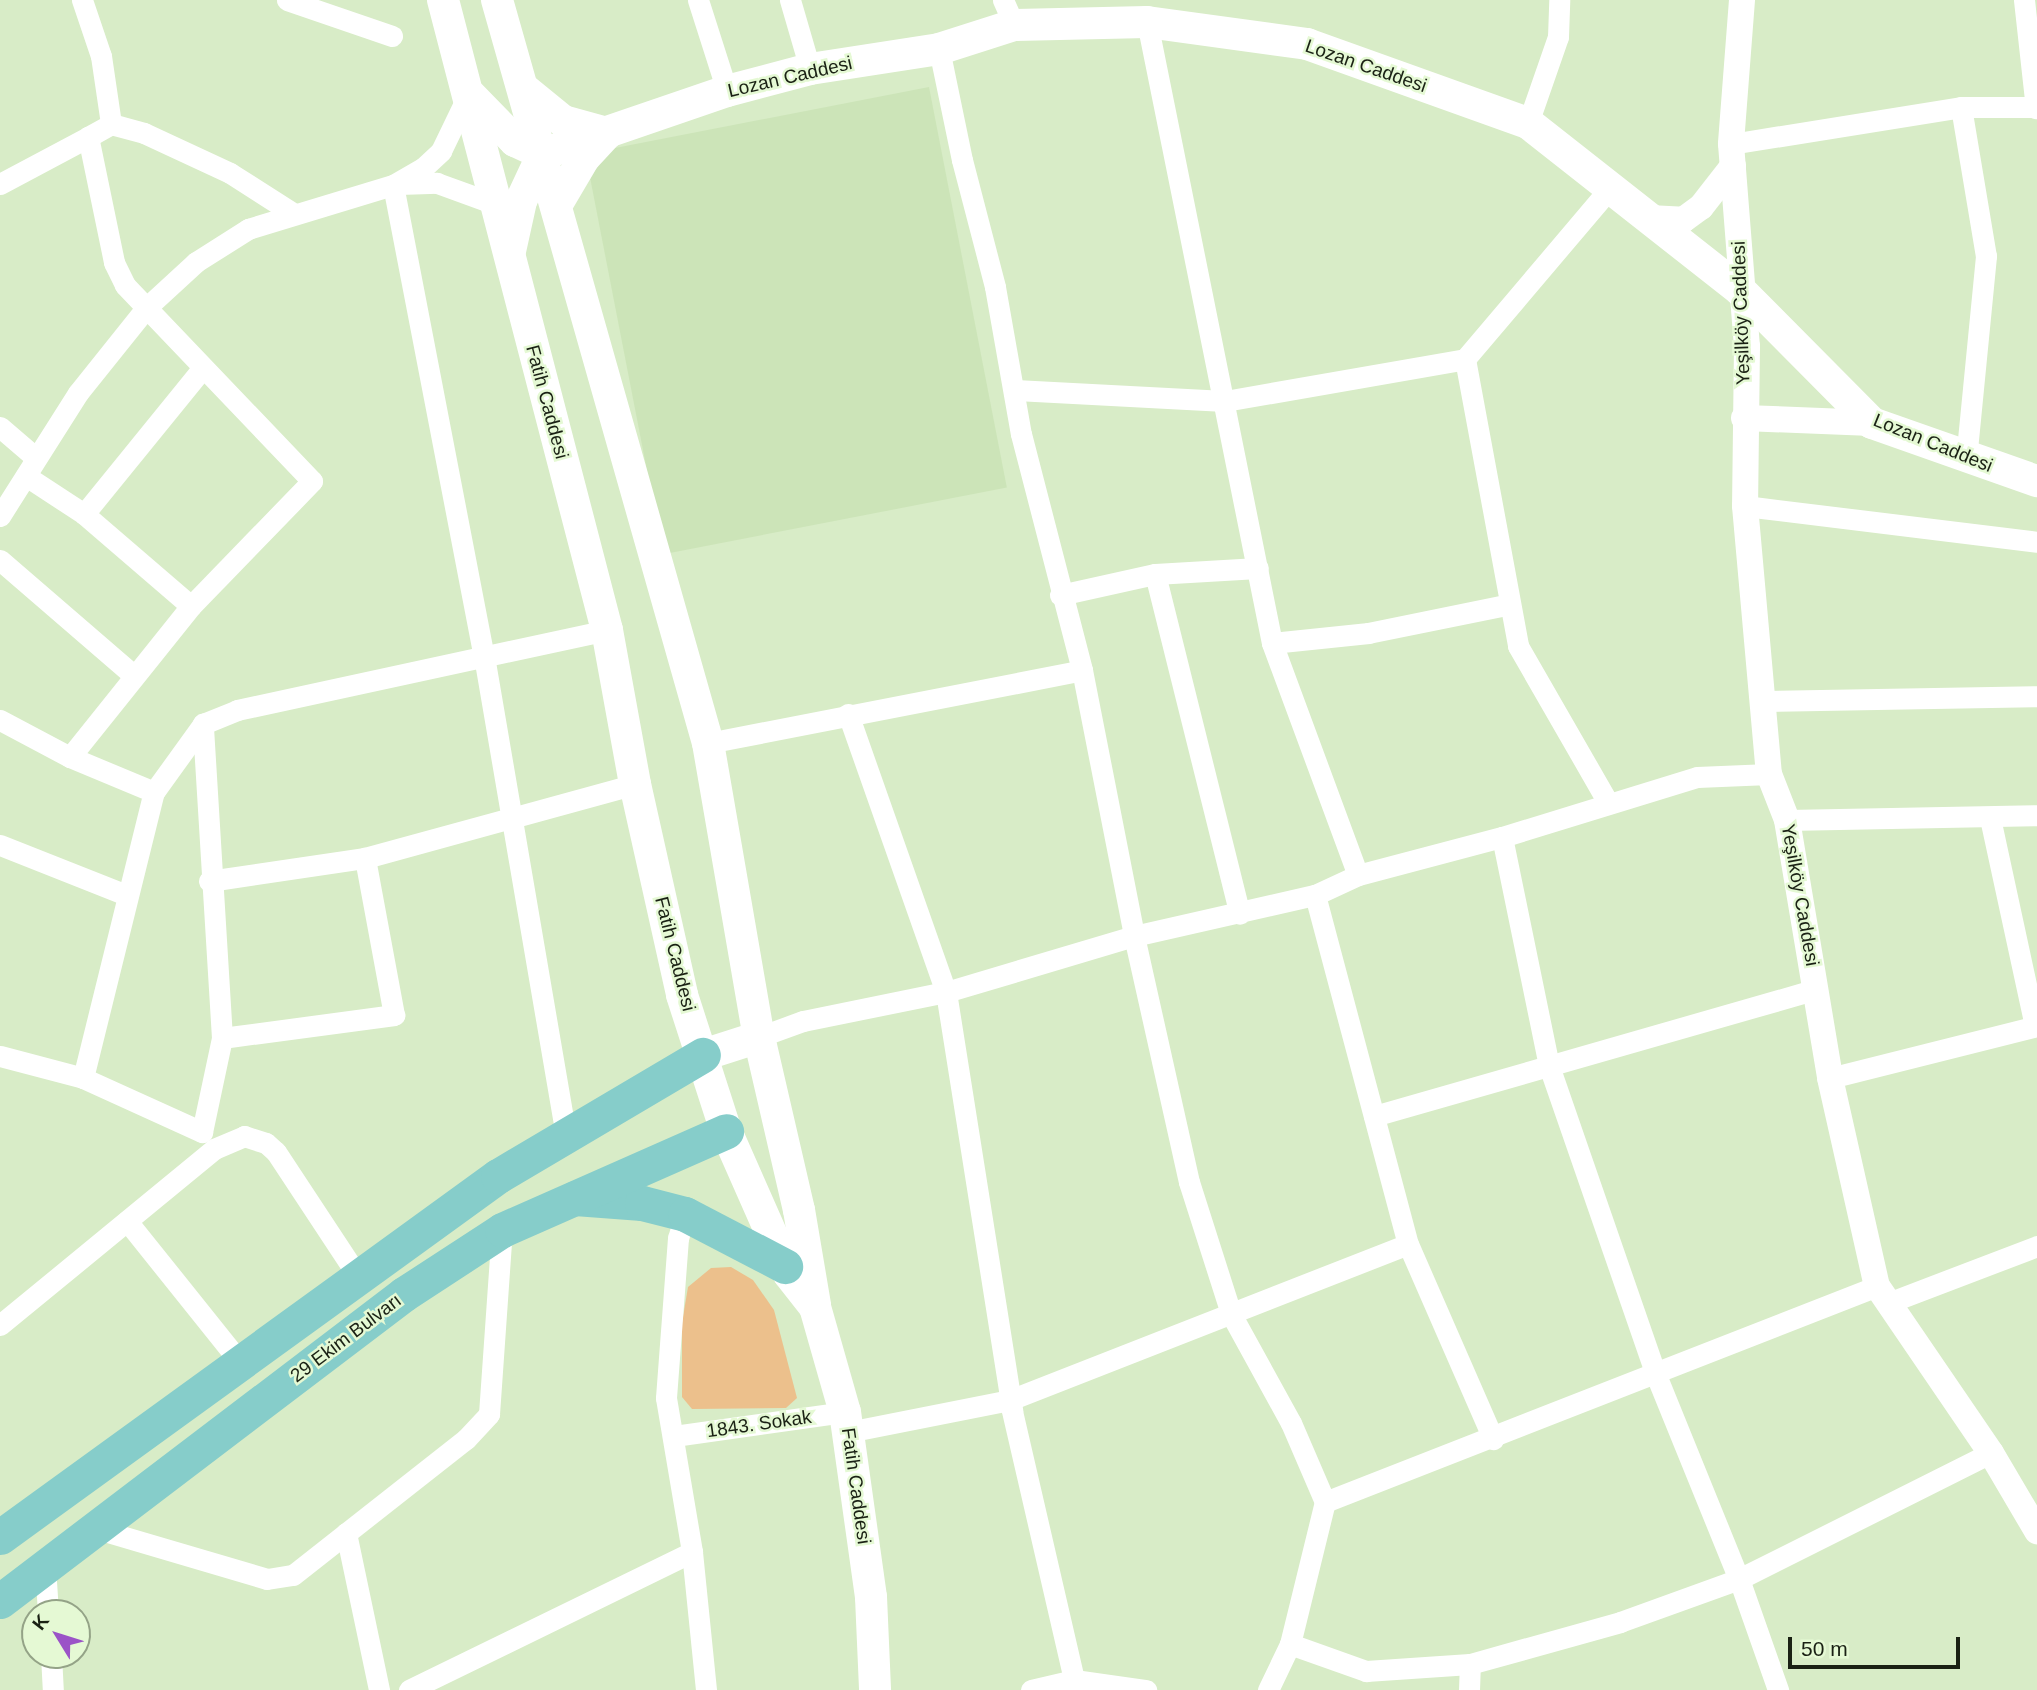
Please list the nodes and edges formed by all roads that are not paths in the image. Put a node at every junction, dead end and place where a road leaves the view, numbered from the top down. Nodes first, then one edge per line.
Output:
1 (82, 0) edge
2 (287, 0) edge
3 (443, 0) edge
4 (497, 0) edge
5 (698, 0) edge
6 (790, 0) edge
7 (1559, 0) edge
8 (1742, 0) edge
9 (2024, 0) edge
10 (1009, 13) edge
11 (1147, 22) junction
12 (391, 36) dead end
13 (939, 49) junction
14 (810, 69) junction
15 (524, 88) junction
16 (727, 91) junction
17 (468, 93) junction
18 (1961, 107) junction
19 (2037, 107) edge
20 (1528, 123) junction
21 (111, 124) junction
22 (607, 133) junction
23 (88, 137) junction
24 (543, 154) junction
25 (1732, 155) junction
26 (0, 184) edge
27 (393, 185) junction
28 (1610, 188) junction
29 (495, 204) junction
30 (558, 204) junction
31 (294, 214) junction
32 (1649, 218) junction
33 (510, 262) junction
34 (1740, 290) junction
35 (146, 308) junction
36 (1465, 359) junction
37 (202, 369) junction
38 (1014, 390) junction
39 (1225, 401) junction
40 (1744, 418) junction
41 (1872, 423) junction
42 (0, 427) edge
43 (1966, 460) junction
44 (30, 466) junction
45 (2037, 481) edge
46 (1745, 506) junction
47 (84, 514) junction
48 (0, 516) edge
49 (2037, 542) edge
50 (0, 560) edge
51 (1258, 568) junction
52 (1156, 574) junction
53 (1060, 596) junction
54 (1510, 604) junction
55 (191, 606) junction
56 (607, 630) junction
57 (1272, 643) junction
58 (484, 656) junction
59 (1082, 670) junction
60 (133, 675) junction
61 (2037, 696) edge
62 (1764, 701) junction
63 (848, 714) junction
64 (0, 720) edge
65 (202, 724) junction
66 (708, 743) junction
67 (70, 757) junction
68 (1769, 774) junction
69 (635, 784) junction
70 (154, 792) junction
71 (1607, 801) junction
72 (2037, 815) edge
73 (509, 818) junction
74 (1990, 818) junction
75 (1787, 820) junction
76 (1502, 837) junction
77 (0, 845) edge
78 (365, 858) junction
79 (1358, 874) junction
80 (209, 881) junction
81 (125, 895) junction
82 (1315, 895) junction
83 (1240, 914) junction
84 (1133, 936) junction
85 (1816, 989) junction
86 (946, 992) junction
87 (2036, 1026) edge
88 (759, 1037) junction
89 (222, 1038) junction
90 (704, 1055) junction
91 (0, 1056) edge
92 (1549, 1066) junction
93 (83, 1078) junction
94 (1830, 1078) junction
95 (774, 1111) junction
96 (1374, 1116) junction
97 (726, 1131) junction
98 (566, 1136) junction
99 (208, 1140) junction
100 (569, 1198) junction
101 (685, 1214) junction
102 (127, 1220) junction
103 (502, 1230) junction
104 (1408, 1244) junction
105 (2037, 1247) edge
106 (785, 1266) junction
107 (357, 1275) junction
108 (1882, 1294) junction
109 (815, 1307) junction
110 (1231, 1314) junction
111 (0, 1325) edge
112 (239, 1361) junction
113 (1656, 1375) junction
114 (1010, 1400) junction
115 (846, 1422) junction
116 (674, 1436) junction
117 (1493, 1439) junction
118 (1991, 1453) junction
119 (1325, 1502) junction
120 (94, 1528) junction
121 (2037, 1531) edge
122 (346, 1533) junction
123 (0, 1536) edge
124 (692, 1552) junction
125 (45, 1566) junction
126 (1739, 1578) junction
127 (47, 1599) edge
128 (0, 1601) edge
129 (1290, 1644) junction
130 (1470, 1664) junction
131 (52, 1669) edge
132 (1074, 1680) junction
133 (53, 1690) edge
134 (379, 1690) edge
135 (409, 1690) edge
136 (706, 1690) edge
137 (875, 1690) edge
138 (1031, 1690) edge
139 (1146, 1690) edge
140 (1268, 1690) edge
141 (1469, 1690) edge
142 (1777, 1690) edge

1 - 21 street
2 - 12 street
3 - 17 main road, Fatih Caddesi
4 - 15 main road
5 - 16 street
6 - 14 street
7 - 20 street
8 - 25 street, Yeşilköy Caddesi
9 - 19 street
10 - 11 main road, Lozan Caddesi
10 - 13 main road, Lozan Caddesi
11 - 20 main road, Lozan Caddesi
11 - 39 street
13 - 14 main road, Lozan Caddesi
13 - 38 street
14 - 16 main road, Lozan Caddesi
15 - 22 main road
15 - 24 main road
16 - 22 main road, Lozan Caddesi
17 - 24 main road
17 - 27 street
17 - 29 main road, Fatih Caddesi
18 - 19 street
18 - 25 street
18 - 43 street
20 - 28 main road, Lozan Caddesi
21 - 23 street
21 - 31 street
22 - 24 main road, Lozan Caddesi
22 - 30 main road
23 - 26 street
23 - 35 street
24 - 30 main road
24 - 33 main road
25 - 32 street
25 - 34 street, Yeşilköy Caddesi
27 - 29 street
27 - 31 street
27 - 58 street
28 - 32 main road, Lozan Caddesi
28 - 36 street
29 - 33 main road, Fatih Caddesi
30 - 66 main road
31 - 35 street
32 - 34 main road, Lozan Caddesi
33 - 56 main road, Fatih Caddesi
34 - 40 street, Yeşilköy Caddesi
34 - 41 main road, Lozan Caddesi
35 - 37 street
35 - 44 street
36 - 39 street
36 - 54 street
37 - 47 street
37 - 55 street
38 - 39 street
38 - 53 street
39 - 51 street
40 - 41 street
40 - 46 street, Yeşilköy Caddesi
41 - 43 main road, Lozan Caddesi
42 - 44 street
43 - 45 main road, Lozan Caddesi
44 - 47 street
44 - 48 street
46 - 49 street
46 - 62 street, Yeşilköy Caddesi
47 - 55 street
50 - 60 street
51 - 52 street
51 - 57 street
52 - 53 street
52 - 83 street
53 - 59 street
54 - 57 street
54 - 71 street
55 - 60 street
56 - 58 street
56 - 69 main road, Fatih Caddesi
57 - 79 street
58 - 65 street
58 - 73 street
59 - 63 street
59 - 84 street
60 - 67 street
61 - 62 street
62 - 68 street, Yeşilköy Caddesi
63 - 66 street
63 - 86 street
64 - 67 street
65 - 70 street
65 - 80 street
66 - 88 main road
67 - 70 street
68 - 71 street
68 - 75 street, Yeşilköy Caddesi
69 - 73 street
69 - 90 main road, Fatih Caddesi
70 - 81 street
71 - 76 street
72 - 74 street
73 - 78 street
73 - 98 street
74 - 75 street
74 - 87 street
75 - 85 street, Yeşilköy Caddesi
76 - 79 street
76 - 92 street
77 - 81 street
78 - 80 street
78 - 89 street
79 - 82 street
80 - 89 street
81 - 93 street
82 - 83 street
82 - 96 street
83 - 84 street
84 - 86 street
84 - 110 street
85 - 92 street
85 - 94 street, Yeşilköy Caddesi
86 - 88 street
86 - 114 street
87 - 94 street
88 - 90 main road
88 - 95 main road
89 - 99 street
90 - 97 main road, Fatih Caddesi
90 - 98 main road
91 - 93 street
92 - 96 street
92 - 113 street
93 - 99 street
94 - 108 street, Yeşilköy Caddesi
95 - 97 main road
95 - 109 main road
96 - 104 street
97 - 100 main road, 29 Ekim Bulvarı
97 - 106 main road, Fatih Caddesi
98 - 107 main road
99 - 102 street
99 - 107 street
100 - 101 main road
100 - 103 main road, 29 Ekim Bulvarı
101 - 106 main road
101 - 116 street
102 - 111 street
102 - 112 street
103 - 120 main road, 29 Ekim Bulvarı
103 - 122 street
104 - 110 street, 1843. Sokak
104 - 117 street
105 - 108 street
106 - 109 main road, Fatih Caddesi
107 - 112 main road
108 - 113 street
108 - 118 street, Yeşilköy Caddesi
109 - 115 main road, Fatih Caddesi
110 - 114 street, 1843. Sokak
110 - 119 street
112 - 123 main road
113 - 117 street
113 - 126 street
114 - 115 street, 1843. Sokak
114 - 132 street
115 - 116 street, 1843. Sokak
115 - 137 main road, Fatih Caddesi
116 - 124 street
117 - 119 street
118 - 121 street, Yeşilköy Caddesi
118 - 126 street
119 - 129 street
120 - 122 street
120 - 125 main road, 29 Ekim Bulvarı
122 - 134 street
124 - 135 street
124 - 136 street
125 - 127 street
125 - 128 main road, 29 Ekim Bulvarı
126 - 130 street
126 - 142 street
129 - 130 street
129 - 140 street
130 - 141 street
131 - 133 street
132 - 138 street
132 - 139 street

